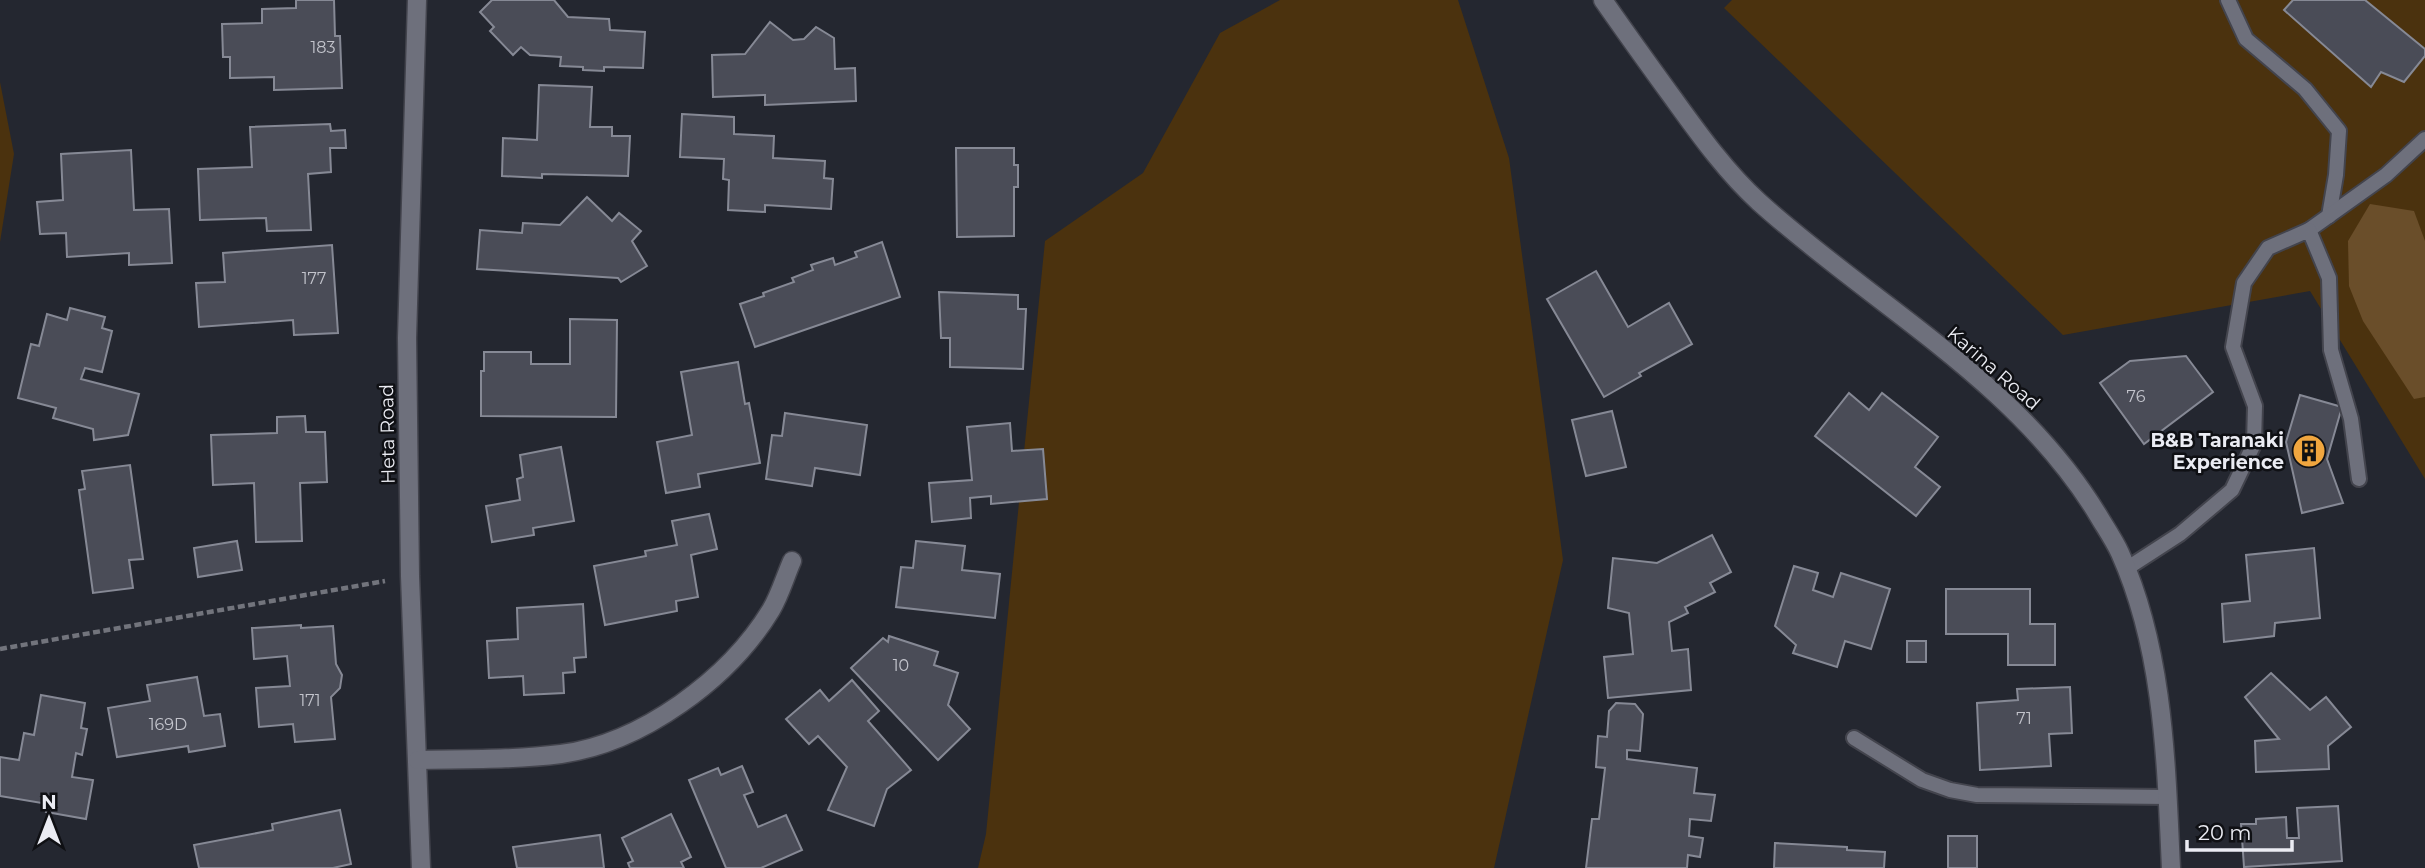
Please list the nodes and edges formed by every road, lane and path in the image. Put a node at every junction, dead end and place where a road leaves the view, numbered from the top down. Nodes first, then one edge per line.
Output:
1 (416, 0) edge
2 (1603, 0) edge
3 (2228, 0) edge
4 (2425, 139) edge
5 (2329, 216) junction
6 (2309, 230) junction
7 (2359, 479) dead end
8 (792, 561) dead end
9 (2126, 569) junction
10 (411, 576) junction
11 (0, 649) edge
12 (1854, 738) dead end
13 (418, 760) junction
14 (2168, 797) junction
15 (421, 868) edge
16 (2171, 868) edge

1 - 10 street, Heta Road
2 - 9 street, Karina Road
3 - 5 lane
4 - 5 lane
5 - 6 lane
6 - 7 lane
6 - 9 lane
8 - 13 street
9 - 14 street, Karina Road
10 - 11 path
10 - 13 street, Heta Road
12 - 14 lane
13 - 15 street, Heta Road
14 - 16 street, Karina Road

